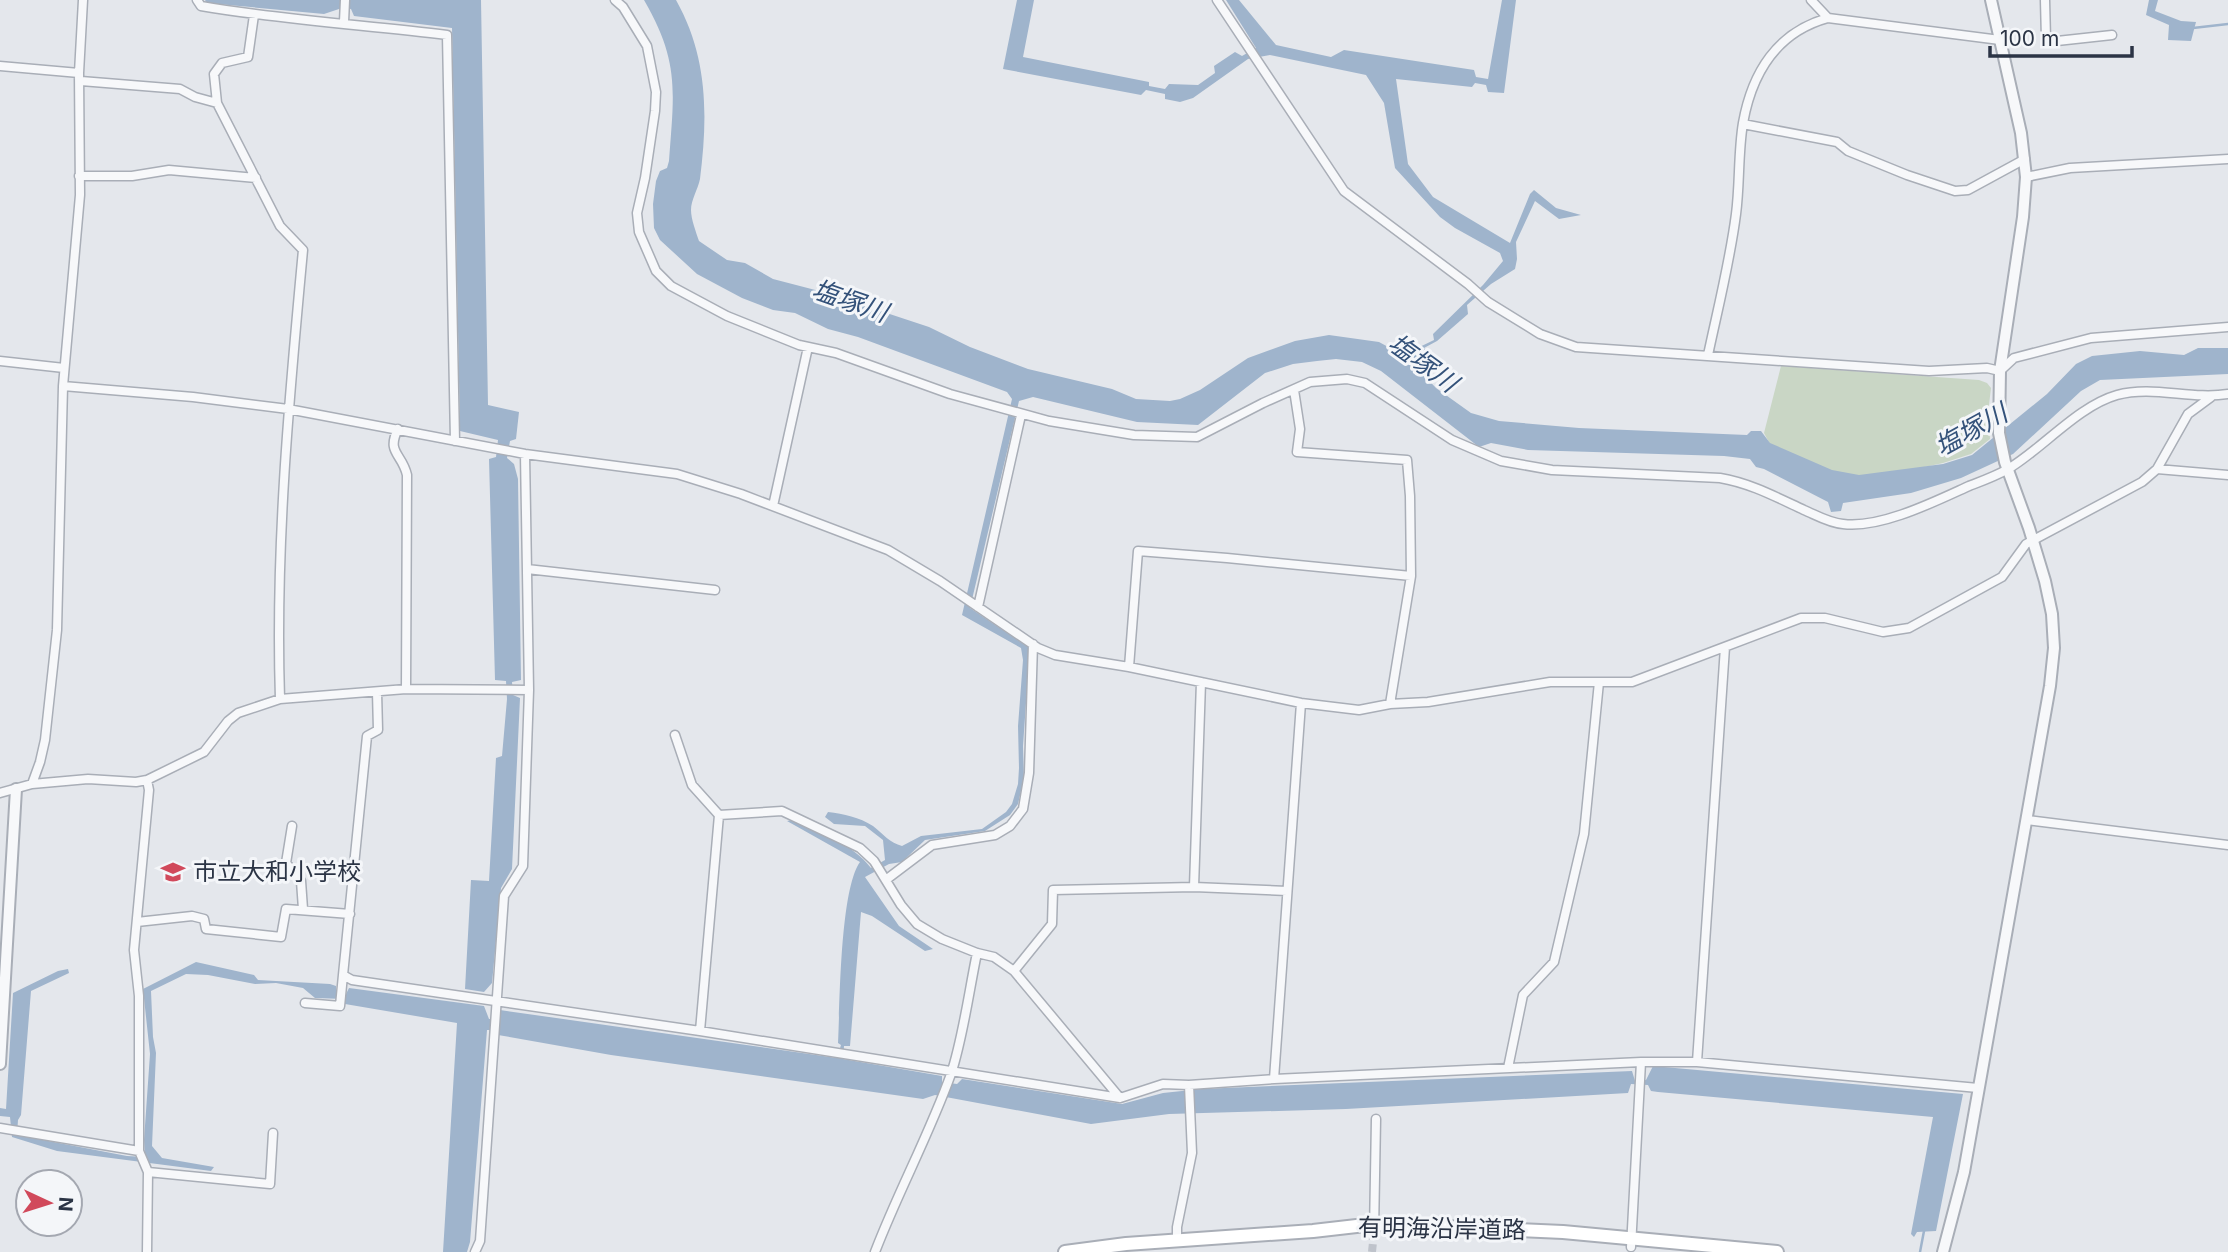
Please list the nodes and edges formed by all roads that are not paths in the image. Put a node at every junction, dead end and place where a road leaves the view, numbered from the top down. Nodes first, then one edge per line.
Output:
1 (83, 0) edge
2 (197, 0) edge
3 (345, 0) edge
4 (615, 0) edge
5 (1217, 0) edge
6 (1811, 0) edge
7 (1991, 0) edge
8 (2045, 0) edge
9 (254, 15) junction
10 (344, 18) junction
11 (1828, 18) junction
12 (2112, 36) dead end
13 (2000, 40) junction
14 (0, 66) edge
15 (80, 77) junction
16 (217, 103) junction
17 (1743, 124) junction
18 (2025, 159) junction
19 (2228, 159) edge
20 (79, 176) junction
21 (2026, 177) junction
22 (256, 178) junction
23 (2228, 327) edge
24 (808, 347) junction
25 (1709, 355) junction
26 (0, 361) edge
27 (65, 369) junction
28 (2000, 371) junction
29 (63, 386) junction
30 (1294, 390) junction
31 (2228, 394) edge
32 (2211, 397) junction
33 (288, 409) junction
34 (1021, 415) junction
35 (398, 429) junction
36 (455, 441) junction
37 (525, 454) junction
38 (2007, 466) junction
39 (2157, 469) junction
40 (2228, 475) edge
41 (773, 506) junction
42 (2033, 541) junction
43 (527, 569) junction
44 (1411, 576) junction
45 (716, 590) dead end
46 (978, 607) junction
47 (1033, 644) junction
48 (1725, 647) junction
49 (1129, 667) junction
50 (1201, 682) junction
51 (1599, 682) junction
52 (407, 689) junction
53 (529, 690) junction
54 (377, 692) junction
55 (280, 699) junction
56 (1301, 703) junction
57 (1390, 704) junction
58 (676, 735) dead end
59 (33, 783) junction
60 (148, 784) junction
61 (16, 791) junction
62 (0, 793) edge
63 (719, 815) junction
64 (2027, 820) junction
65 (292, 826) dead end
66 (2228, 845) edge
67 (887, 879) junction
68 (1195, 887) junction
69 (1287, 891) junction
70 (303, 909) junction
71 (349, 914) junction
72 (137, 922) junction
73 (977, 953) junction
74 (1014, 971) junction
75 (343, 975) junction
76 (496, 1001) junction
77 (305, 1003) dead end
78 (700, 1031) junction
79 (1642, 1062) junction
80 (1697, 1062) junction
81 (0, 1064) edge
82 (1508, 1068) junction
83 (952, 1070) junction
84 (1273, 1079) junction
85 (1189, 1086) junction
86 (1978, 1088) junction
87 (1120, 1097) junction
88 (1376, 1119) dead end
89 (0, 1128) edge
90 (273, 1133) dead end
91 (139, 1151) junction
92 (148, 1172) junction
93 (1374, 1228) junction
94 (1177, 1240) junction
95 (1631, 1242) junction
96 (1125, 1248) edge
97 (147, 1252) edge
98 (475, 1252) edge
99 (875, 1252) edge
100 (1065, 1252) edge
101 (1777, 1252) edge
102 (1943, 1252) edge

1 - 15 street
2 - 9 street
3 - 10 street
4 - 24 street
5 - 25 street
6 - 11 street
7 - 13 street
8 - 12 street
9 - 10 street
9 - 16 street
10 - 36 street
11 - 13 street
11 - 17 street
13 - 18 street
14 - 15 street
15 - 16 street
15 - 20 street
16 - 22 street
17 - 18 street
17 - 25 street
18 - 21 street
19 - 21 street
20 - 22 street
20 - 27 street
21 - 28 street
22 - 33 street
23 - 28 street
24 - 34 street
24 - 41 street
25 - 28 street
26 - 27 street
27 - 29 street
28 - 38 street
29 - 33 street
29 - 59 street
30 - 34 street
30 - 38 street
30 - 44 street
31 - 32 street
32 - 38 street
32 - 39 street
33 - 35 street
33 - 55 street
34 - 46 street
35 - 36 street
35 - 52 street
36 - 37 street
37 - 41 street
37 - 43 street
38 - 42 street
39 - 40 street
39 - 42 street
41 - 46 street
42 - 48 street
42 - 64 street
43 - 45 street
43 - 53 street
44 - 49 street
44 - 57 street
46 - 47 street
47 - 49 street
47 - 67 street
48 - 51 street
48 - 80 street
49 - 50 street
50 - 56 street
50 - 68 street
51 - 57 street
51 - 82 street
52 - 53 street
52 - 54 street
53 - 76 street
54 - 55 street
54 - 71 street
55 - 60 street
56 - 57 street
56 - 69 street
58 - 63 street
59 - 60 street
59 - 61 street
60 - 72 street
61 - 62 street
61 - 81 street
63 - 67 street
63 - 78 street
64 - 66 street
64 - 86 street
65 - 70 street
67 - 73 street
68 - 69 street
68 - 74 street
69 - 84 street
70 - 71 street
70 - 72 street
71 - 75 street
72 - 91 street
73 - 74 street
73 - 83 street
74 - 87 street
75 - 76 street
75 - 77 street
76 - 78 street
76 - 98 street
78 - 83 street
79 - 80 street
79 - 82 street
79 - 95 street
80 - 86 street
82 - 84 street
83 - 87 street
83 - 99 street
84 - 85 street
85 - 87 street
85 - 94 street
86 - 102 street
88 - 93 street
89 - 91 street
90 - 92 street
91 - 92 street
92 - 97 street
93 - 94 main road, 有明海沿岸道路
93 - 95 main road, 有明海沿岸道路
94 - 96 main road, 有明海沿岸道路
95 - 101 main road, 有明海沿岸道路
96 - 100 main road, 有明海沿岸道路

